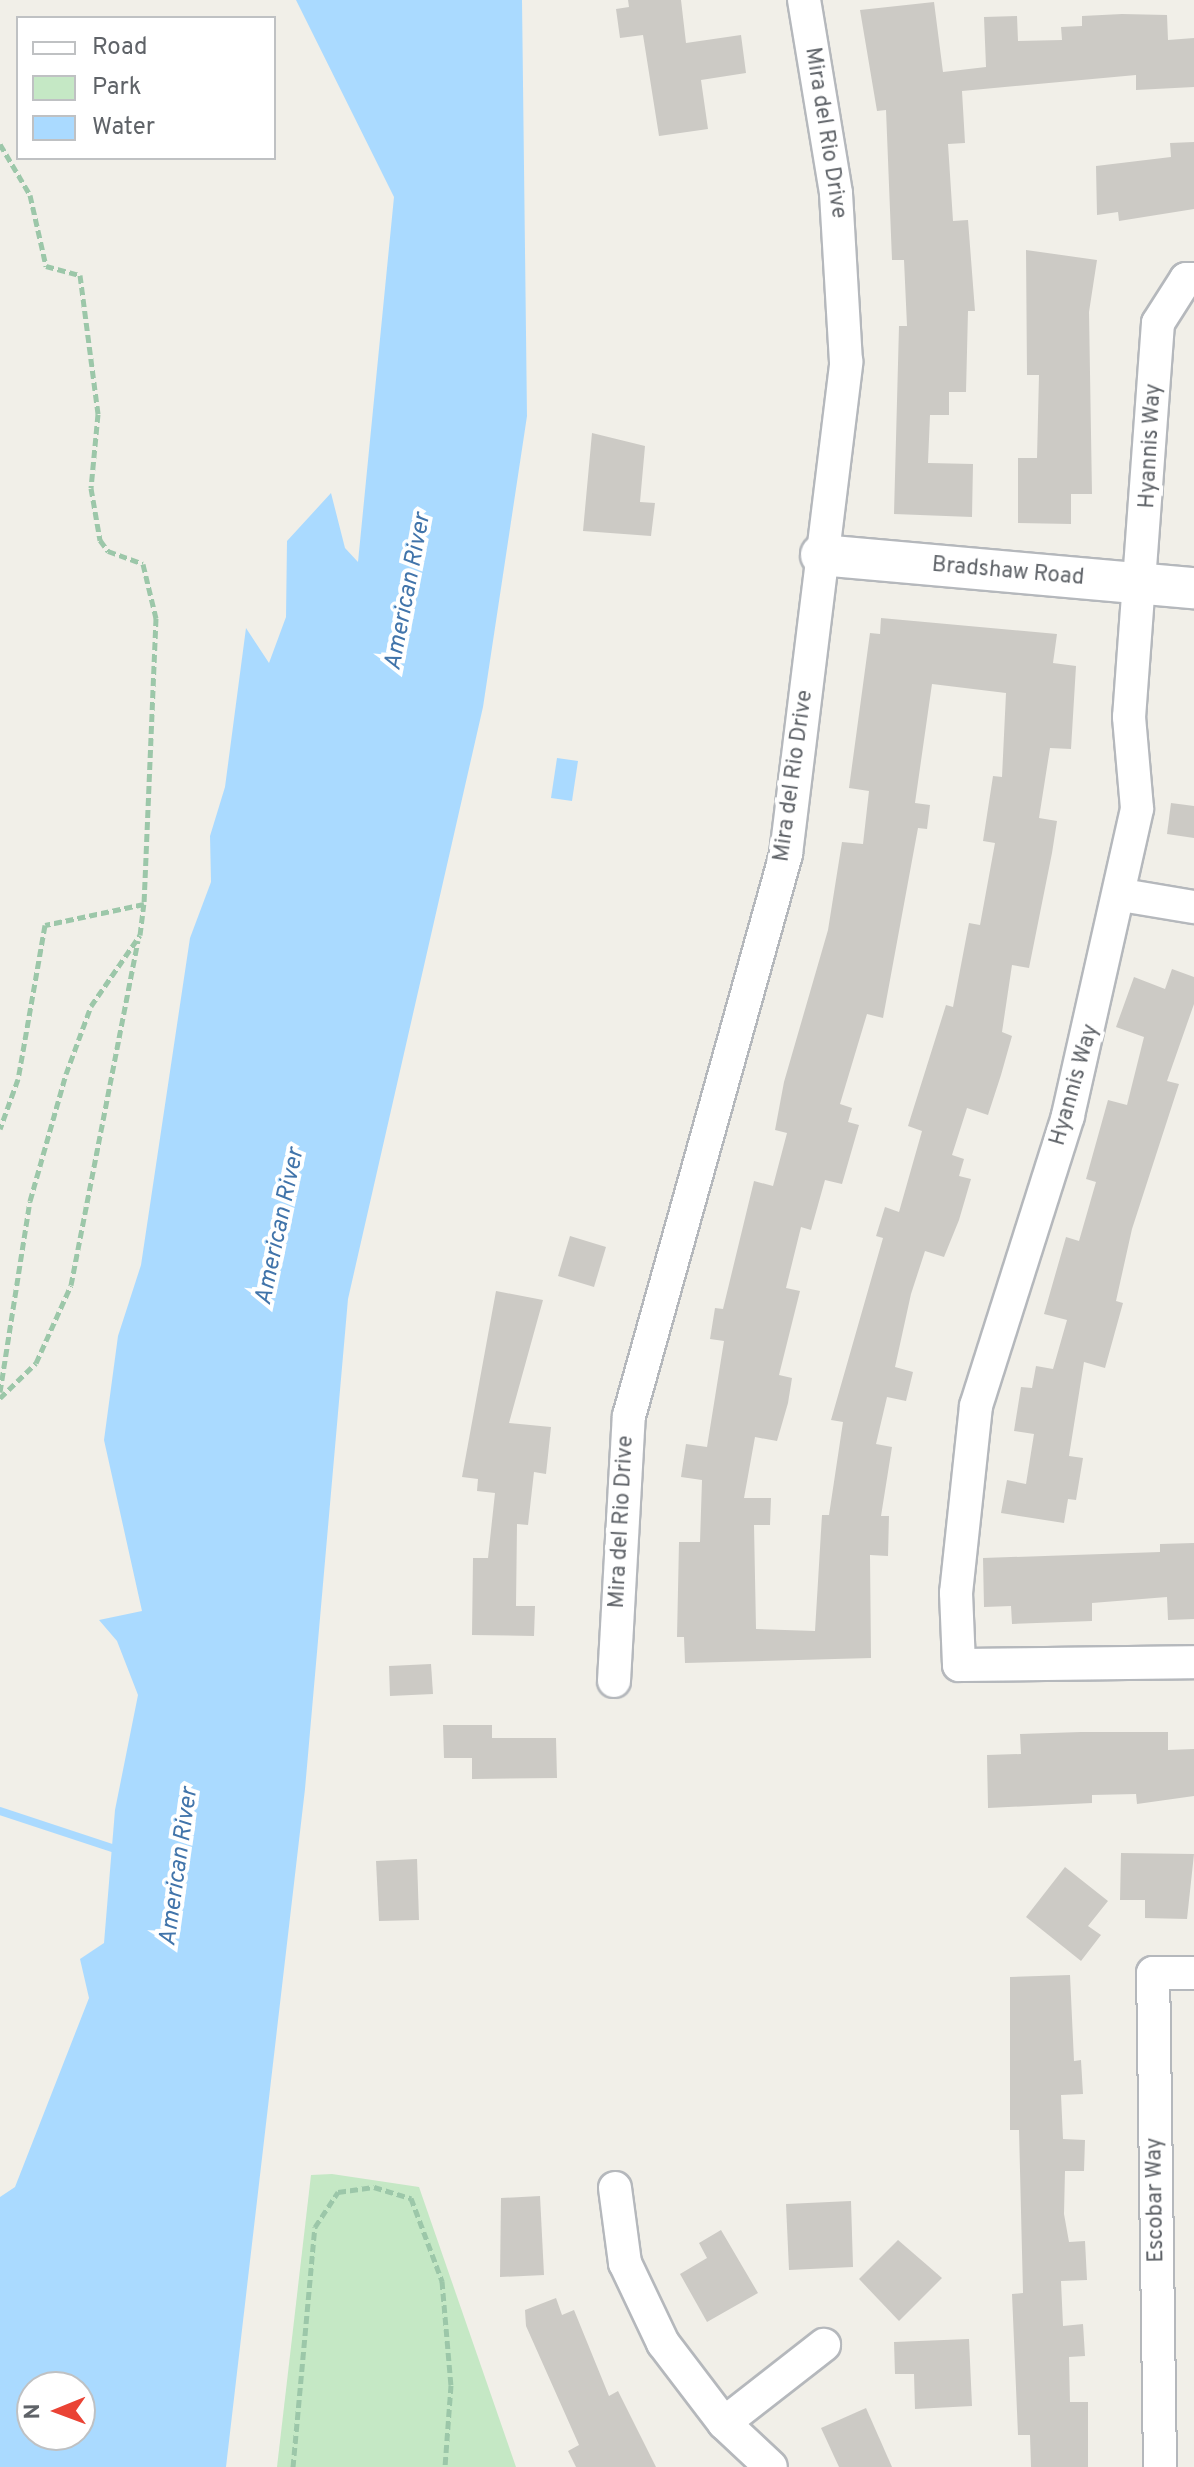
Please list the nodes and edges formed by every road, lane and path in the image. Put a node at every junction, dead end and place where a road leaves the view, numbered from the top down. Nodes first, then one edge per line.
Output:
1 (804, 0) edge
2 (0, 144) edge
3 (1194, 279) edge
4 (821, 555) junction
5 (1142, 583) junction
6 (1194, 588) edge
7 (1122, 895) junction
8 (144, 904) junction
9 (1194, 907) edge
10 (140, 935) junction
11 (0, 1129) edge
12 (0, 1395) edge
13 (1194, 1662) edge
14 (614, 1681) dead end
15 (1194, 1973) edge
16 (615, 2188) dead end
17 (824, 2345) dead end
18 (724, 2423) junction
19 (293, 2467) edge
20 (445, 2467) edge
21 (771, 2467) edge
22 (1160, 2467) edge

1 - 4 street, Mira del Rio Drive
2 - 8 path
3 - 5 street, Hyannis Way
4 - 5 street, Bradshaw Road
4 - 14 street, Mira del Rio Drive
5 - 6 street, Bradshaw Road
5 - 7 street, Hyannis Way
7 - 9 street
7 - 13 street, Hyannis Way
8 - 10 path
8 - 11 path
10 - 12 path
10 - 12 path
15 - 22 street, Escobar Way
16 - 18 street
17 - 18 street
18 - 21 street
19 - 20 path

